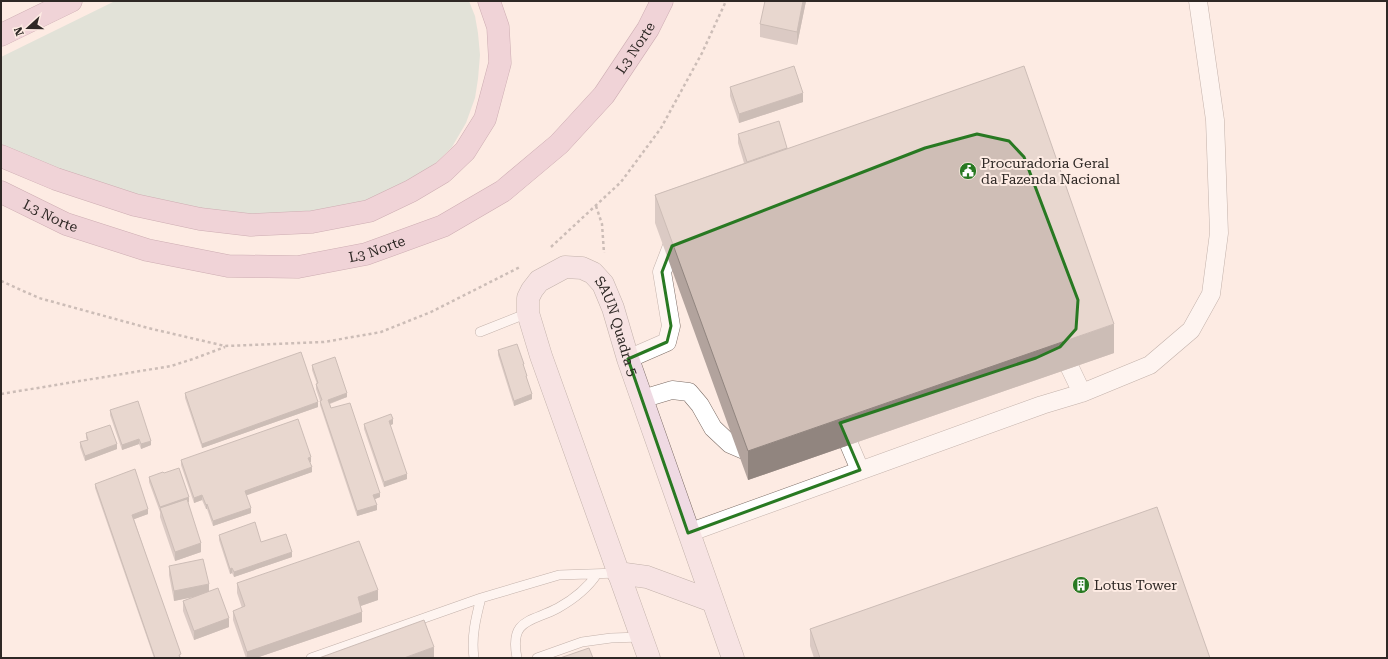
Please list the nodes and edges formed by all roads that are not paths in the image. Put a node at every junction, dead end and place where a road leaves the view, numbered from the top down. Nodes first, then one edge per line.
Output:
1 (71, 1) edge
2 (489, 1) edge
3 (662, 1) edge
4 (1198, 1) edge
5 (1, 35) edge
6 (1, 156) edge
7 (1, 192) edge
8 (695, 237) edge
9 (528, 313) junction
10 (480, 332) dead end
11 (1072, 333) edge
12 (628, 359) junction
13 (1082, 393) junction
14 (642, 398) junction
15 (840, 423) edge
16 (772, 446) edge
17 (860, 470) junction
18 (688, 533) junction
19 (608, 573) junction
20 (481, 598) junction
21 (712, 601) junction
22 (641, 637) junction
23 (311, 658) edge
24 (474, 658) edge
25 (517, 658) edge
26 (537, 658) edge
27 (649, 658) edge
28 (733, 658) edge

1 - 5 main road
2 - 6 main road
3 - 7 main road, L3 Norte
4 - 13 street
8 - 12 street
9 - 10 lane
9 - 12 street, SAUN Quadra 5
9 - 19 street, SAUN Quadra 5
11 - 13 street
12 - 14 street, SAUN Quadra 5
13 - 17 street
14 - 16 street
14 - 18 street, SAUN Quadra 5
15 - 17 street
17 - 18 street
18 - 21 street, SAUN Quadra 5
19 - 20 lane
19 - 21 street
19 - 22 street, SAUN Quadra 5
19 - 25 lane
20 - 23 lane
20 - 24 lane
21 - 28 street, SAUN Quadra 5
22 - 26 lane
22 - 27 street, SAUN Quadra 5

